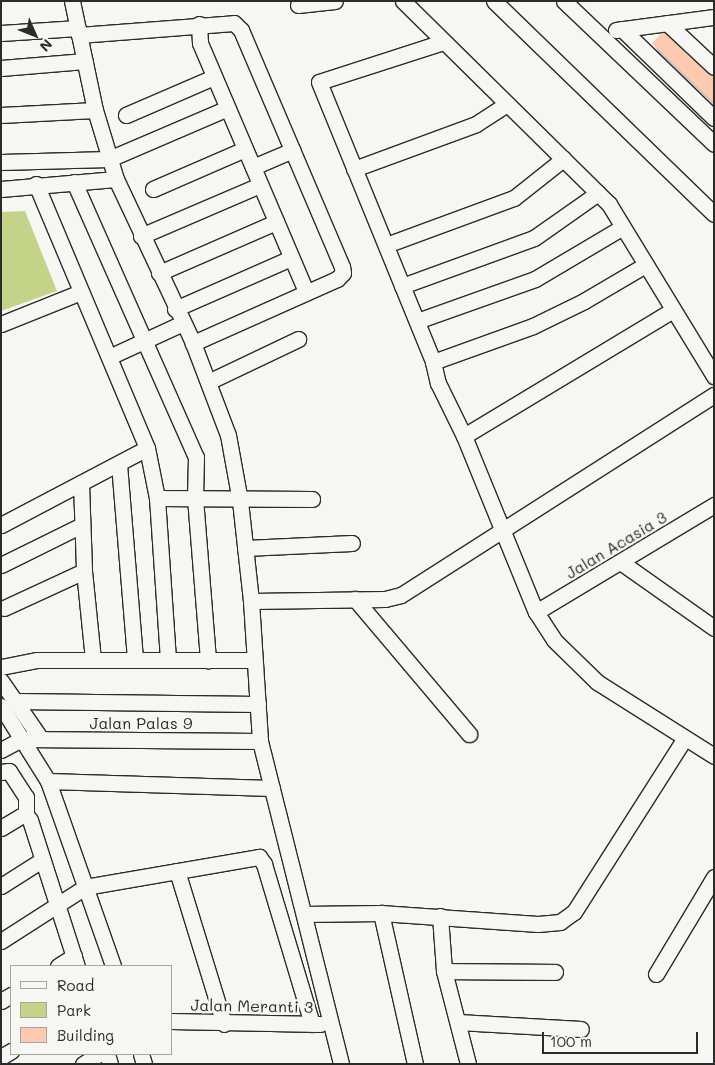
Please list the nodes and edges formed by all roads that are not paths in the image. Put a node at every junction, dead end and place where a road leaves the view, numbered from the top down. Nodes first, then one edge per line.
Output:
1 (72, 1) edge
2 (335, 1) edge
3 (403, 1) edge
4 (494, 1) edge
5 (564, 1) edge
6 (298, 6) dead end
7 (714, 17) edge
8 (667, 23) junction
9 (199, 24) junction
10 (622, 29) junction
11 (78, 32) junction
12 (1, 33) edge
13 (602, 38) junction
14 (443, 42) junction
15 (85, 62) junction
16 (714, 66) edge
17 (1, 68) edge
18 (214, 77) junction
19 (507, 104) junction
20 (228, 108) junction
21 (95, 110) junction
22 (1, 115) edge
23 (126, 115) dead end
24 (714, 118) edge
25 (714, 144) edge
26 (245, 149) junction
27 (293, 150) junction
28 (109, 159) junction
29 (563, 159) junction
30 (1, 162) edge
31 (253, 168) junction
32 (354, 169) junction
33 (116, 179) junction
34 (74, 182) junction
35 (36, 184) junction
36 (260, 185) junction
37 (1, 189) edge
38 (153, 189) dead end
39 (598, 193) junction
40 (714, 214) edge
41 (276, 222) junction
42 (623, 227) junction
43 (141, 236) junction
44 (386, 244) junction
45 (291, 258) junction
46 (645, 265) junction
47 (159, 273) junction
48 (402, 286) junction
49 (81, 292) junction
50 (306, 292) junction
51 (175, 309) junction
52 (671, 310) junction
53 (417, 321) junction
54 (183, 323) junction
55 (1, 324) edge
56 (145, 339) junction
57 (298, 339) dead end
58 (193, 343) junction
59 (109, 358) junction
60 (433, 362) junction
61 (714, 376) edge
62 (208, 382) junction
63 (714, 395) edge
64 (464, 436) junction
65 (147, 448) junction
66 (119, 464) junction
67 (81, 483) junction
68 (157, 498) junction
69 (196, 498) junction
70 (312, 499) dead end
71 (240, 501) junction
72 (712, 509) edge
73 (1, 525) edge
74 (82, 525) junction
75 (502, 530) junction
76 (352, 543) dead end
77 (245, 548) junction
78 (622, 563) junction
79 (1, 565) edge
80 (84, 571) junction
81 (355, 599) junction
82 (251, 601) junction
83 (4, 608) dead end
84 (536, 612) junction
85 (714, 628) edge
86 (92, 658) junction
87 (135, 658) junction
88 (168, 658) junction
89 (208, 660) junction
90 (253, 660) junction
91 (1, 667) edge
92 (1, 681) edge
93 (8, 704) edge
94 (258, 704) junction
95 (469, 734) dead end
96 (685, 738) junction
97 (22, 739) junction
98 (41, 739) junction
99 (260, 741) junction
100 (3, 746) edge
101 (714, 756) edge
102 (1, 772) edge
103 (48, 782) junction
104 (272, 788) junction
105 (26, 815) junction
106 (1, 828) edge
107 (42, 860) junction
108 (176, 871) junction
109 (714, 877) edge
110 (1, 886) edge
111 (85, 887) junction
112 (56, 906) junction
113 (382, 913) junction
114 (304, 914) junction
115 (440, 916) junction
116 (1, 941) edge
117 (76, 961) edge
118 (62, 965) edge
119 (112, 965) edge
120 (444, 971) junction
121 (555, 972) dead end
122 (656, 974) dead end
123 (172, 1022) edge
124 (458, 1022) junction
125 (224, 1024) junction
126 (312, 1024) junction
127 (332, 1024) junction
128 (581, 1029) dead end
129 (97, 1055) edge
130 (83, 1064) edge
131 (341, 1064) edge
132 (415, 1064) edge
133 (468, 1064) edge

1 - 11 street
2 - 6 street
3 - 14 street
4 - 40 street
5 - 13 street
7 - 8 street
8 - 10 street
8 - 16 street
9 - 11 street
9 - 18 street
9 - 27 street
10 - 13 street
10 - 24 street
11 - 12 street
11 - 15 street
13 - 25 street
14 - 19 street
14 - 32 street
15 - 17 street
15 - 21 street
18 - 20 street
18 - 23 street
19 - 29 street
19 - 32 street
20 - 26 street
20 - 28 street
21 - 22 street
21 - 28 street
26 - 31 street
26 - 38 street
27 - 31 street
27 - 50 street
28 - 30 street
28 - 33 street
29 - 39 street
29 - 44 street
31 - 36 street
32 - 44 street
33 - 34 street
33 - 43 street
34 - 35 street
34 - 56 street
35 - 37 street
35 - 49 street
36 - 41 street
36 - 43 street
39 - 42 street
39 - 48 street
41 - 45 street
41 - 47 street
42 - 46 street
42 - 53 street
43 - 47 street
44 - 48 street
45 - 50 street
45 - 51 street
46 - 52 street
46 - 60 street
47 - 51 street
48 - 53 street
49 - 55 street
49 - 59 street
50 - 58 street
51 - 54 street
52 - 61 street
52 - 64 street
53 - 60 street
54 - 56 street
54 - 58 street
56 - 59 street
56 - 69 street
57 - 62 street
58 - 62 street
59 - 65 street
60 - 64 street
62 - 71 street
63 - 75 street
64 - 75 street
65 - 66 street
65 - 68 street
66 - 67 street
66 - 87 street
67 - 73 street
67 - 74 street
68 - 69 street
68 - 88 street
69 - 71 street
69 - 89 street
70 - 71 street
71 - 77 street
72 - 78 street, Jalan Acasia 3
74 - 79 street
74 - 80 street
75 - 81 street
75 - 84 street
76 - 77 street
77 - 82 street
78 - 84 street, Jalan Acasia 3
78 - 85 street
80 - 83 street
80 - 86 street
81 - 82 street
81 - 95 street
82 - 90 street
84 - 96 street
86 - 87 street
86 - 91 street
87 - 88 street
88 - 89 street
89 - 90 street
90 - 94 street
92 - 93 street
93 - 94 street
93 - 97 street
93 - 98 street
94 - 99 street
96 - 101 street
96 - 115 street
97 - 98 street, Jalan Palas 9
97 - 100 street
97 - 103 street
98 - 99 street, Jalan Palas 9
99 - 104 street
102 - 105 street
103 - 104 street
103 - 111 street
104 - 114 street
105 - 106 street
105 - 107 street
107 - 110 street
107 - 112 street
108 - 111 street
108 - 125 street
108 - 126 street
109 - 122 street
111 - 112 street
111 - 119 street
112 - 116 street
112 - 117 street
113 - 114 street
113 - 115 street
113 - 132 street
114 - 127 street
115 - 120 street
117 - 118 street
120 - 121 street
120 - 124 street
123 - 125 street, Jalan Meranti 3
124 - 128 street
124 - 133 street
125 - 126 street, Jalan Meranti 3
126 - 127 street, Jalan Meranti 3
127 - 131 street
129 - 130 street

